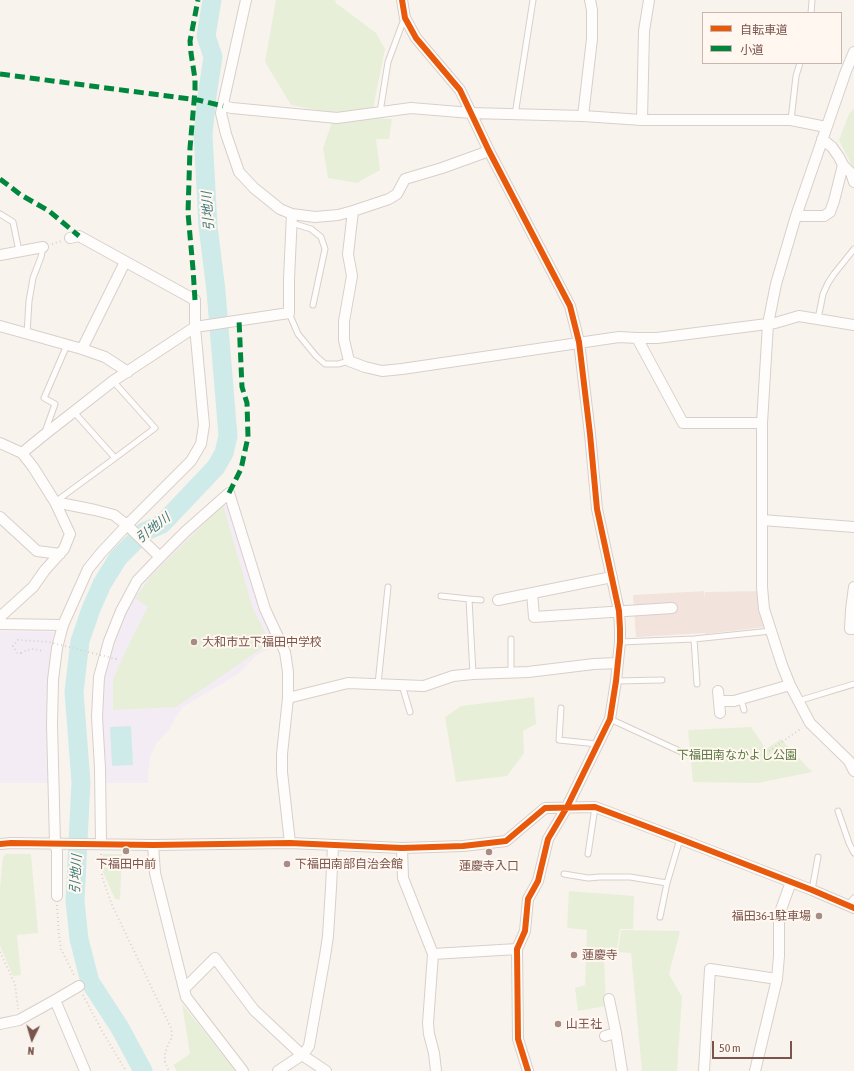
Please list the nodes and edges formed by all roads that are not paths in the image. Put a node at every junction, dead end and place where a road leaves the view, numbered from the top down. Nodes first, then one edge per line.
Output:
1 (246, 0) edge
2 (402, 0) edge
3 (533, 0) edge
4 (590, 0) edge
5 (649, 0) edge
6 (812, 0) edge
7 (811, 12) edge
8 (405, 18) junction
9 (854, 52) edge
10 (800, 64) edge
11 (223, 106) junction
12 (380, 112) junction
13 (472, 113) junction
14 (515, 115) junction
15 (584, 116) junction
16 (642, 120) junction
17 (791, 120) junction
18 (826, 127) junction
19 (822, 139) junction
20 (489, 151) junction
21 (843, 165) junction
22 (854, 182) edge
23 (353, 211) junction
24 (0, 214) edge
25 (796, 216) junction
26 (292, 219) junction
27 (70, 238) road end
28 (43, 247) joint
29 (854, 249) edge
30 (19, 251) junction
31 (0, 255) edge
32 (125, 262) junction
33 (313, 305) dead end
34 (289, 313) junction
35 (818, 319) junction
36 (768, 324) junction
37 (854, 325) edge
38 (0, 326) edge
39 (199, 326) junction
40 (27, 334) junction
41 (637, 338) junction
42 (579, 342) junction
43 (67, 345) junction
44 (82, 349) junction
45 (349, 361) junction
46 (128, 372) junction
47 (113, 381) junction
48 (74, 412) junction
49 (762, 423) junction
50 (44, 435) junction
51 (0, 443) edge
52 (22, 453) junction
53 (115, 458) junction
54 (55, 502) junction
55 (0, 517) edge
56 (762, 520) junction
57 (128, 527) junction
58 (854, 527) edge
59 (60, 554) junction
60 (158, 555) junction
61 (612, 577) junction
62 (388, 587) dead end
63 (854, 587) edge
64 (532, 593) junction
65 (441, 596) dead end
66 (469, 599) junction
67 (481, 600) dead end
68 (498, 600) dead end
69 (672, 608) dead end
70 (619, 611) junction
71 (0, 617) edge
72 (0, 624) edge
73 (63, 624) junction
74 (854, 629) edge
75 (771, 631) junction
76 (511, 639) dead end
77 (694, 639) junction
78 (620, 642) junction
79 (618, 663) junction
80 (511, 673) junction
81 (473, 674) junction
82 (662, 680) dead end
83 (616, 681) junction
84 (378, 684) junction
85 (697, 684) dead end
86 (854, 684) edge
87 (402, 685) junction
88 (790, 685) junction
89 (718, 691) dead end
90 (288, 698) junction
91 (741, 699) junction
92 (719, 701) junction
93 (798, 701) junction
94 (561, 708) dead end
95 (744, 710) dead end
96 (410, 712) dead end
97 (720, 713) dead end
98 (610, 719) junction
99 (597, 744) junction
100 (688, 755) dead end
101 (851, 759) edge
102 (854, 771) edge
103 (567, 807) junction
104 (595, 807) junction
105 (838, 811) dead end
106 (680, 839) junction
107 (0, 844) edge
108 (60, 844) junction
109 (290, 844) junction
110 (153, 845) junction
111 (333, 845) junction
112 (99, 847) junction
113 (402, 848) junction
114 (854, 853) edge
115 (588, 854) dead end
116 (818, 857) dead end
117 (564, 874) dead end
118 (790, 882) junction
119 (667, 883) junction
120 (812, 890) junction
121 (57, 896) dead end
122 (852, 904) edge
123 (660, 917) dead end
124 (517, 949) junction
125 (433, 954) junction
126 (777, 979) junction
127 (79, 986) dead end
128 (184, 988) junction
129 (609, 998) dead end
130 (55, 1000) junction
131 (0, 1024) edge
132 (616, 1033) junction
133 (605, 1036) dead end
134 (302, 1055) junction
135 (84, 1070) edge
136 (242, 1071) edge
137 (278, 1071) edge
138 (326, 1071) edge
139 (436, 1071) edge
140 (528, 1071) edge
141 (622, 1071) edge
142 (704, 1071) edge
143 (755, 1071) edge

1 - 11 street
2 - 8 street
3 - 14 lane
4 - 15 street
5 - 16 street
6 - 7 lane
8 - 12 lane
8 - 13 street
9 - 18 street
10 - 17 lane
11 - 12 street
11 - 26 street
12 - 13 street
13 - 14 street
13 - 20 street
14 - 15 street
15 - 16 street
16 - 17 street
17 - 18 street
18 - 19 street
19 - 21 street
19 - 25 street
20 - 23 street
20 - 42 street
21 - 22 street
21 - 25 street
23 - 26 street
23 - 45 street
24 - 30 lane
25 - 36 street
26 - 33 lane
26 - 34 street
27 - 32 street
28 - 30 street
28 - 40 lane
29 - 35 lane
30 - 31 street
32 - 39 street
32 - 44 street
34 - 39 street
34 - 45 lane
35 - 36 street
35 - 37 street
36 - 41 street
36 - 49 street
38 - 40 street
39 - 46 street
39 - 57 street
40 - 43 street
41 - 42 street
41 - 49 street
42 - 45 street
42 - 61 street
43 - 44 street
43 - 50 lane
44 - 46 street
46 - 47 street
47 - 48 street
47 - 53 lane
48 - 50 street
48 - 53 lane
49 - 56 street
50 - 52 street
51 - 52 street
52 - 54 street
53 - 54 lane
54 - 57 street
54 - 59 street
55 - 59 street
56 - 58 street
56 - 75 street
57 - 60 street
57 - 73 street
59 - 71 street
60 - 90 street
60 - 112 street
61 - 64 street
61 - 70 street
62 - 84 lane
63 - 74 street
64 - 68 street
64 - 70 street
65 - 66 lane
66 - 67 lane
66 - 81 lane
69 - 70 street
70 - 78 street
72 - 73 street
73 - 108 street
75 - 77 lane
75 - 88 street
76 - 80 lane
77 - 78 lane
77 - 85 lane
78 - 79 street
79 - 80 street
79 - 83 street
80 - 81 street
81 - 87 street
82 - 83 lane
83 - 98 street
84 - 87 street
84 - 90 street
86 - 93 lane
87 - 96 lane
88 - 91 street
88 - 93 street
89 - 92 street
90 - 109 street
91 - 92 street
91 - 95 lane
92 - 97 street
93 - 101 street
94 - 99 lane
98 - 99 street
98 - 100 lane
99 - 103 street
101 - 102 street
103 - 104 street
103 - 113 street
103 - 124 street
104 - 106 street
104 - 115 lane
105 - 114 lane
106 - 118 street
106 - 119 lane
107 - 108 street
108 - 112 street
108 - 121 street
109 - 110 street
109 - 111 street
110 - 112 street
110 - 128 street
111 - 113 street
111 - 134 street
113 - 125 street
116 - 120 lane
117 - 119 lane
118 - 120 street
118 - 126 street
119 - 123 lane
120 - 122 street
124 - 125 street
124 - 140 street
125 - 139 street
126 - 142 street
126 - 143 street
127 - 130 street
128 - 134 street
128 - 136 street
129 - 132 street
130 - 131 street
130 - 135 street
132 - 133 street
132 - 141 street
134 - 137 street
134 - 138 street

